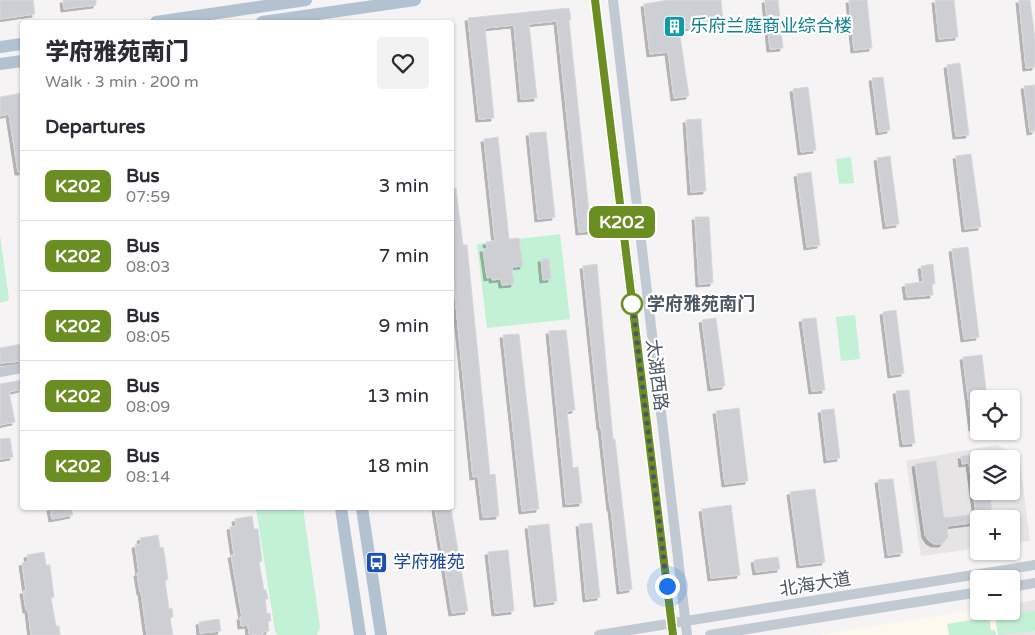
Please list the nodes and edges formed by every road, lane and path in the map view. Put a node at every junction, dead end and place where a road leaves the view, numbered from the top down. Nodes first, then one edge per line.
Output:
1 (247, 0) edge
2 (306, 0) edge
3 (415, 0) edge
4 (595, 0) edge
5 (613, 0) edge
6 (288, 1) edge
7 (264, 3) edge
8 (226, 11) junction
9 (328, 13) junction
10 (169, 20) edge
11 (265, 20) edge
12 (291, 20) edge
13 (319, 20) edge
14 (20, 44) edge
15 (0, 47) edge
16 (20, 61) edge
17 (0, 64) edge
18 (20, 368) edge
19 (0, 372) edge
20 (341, 510) edge
21 (362, 510) edge
22 (1035, 565) edge
23 (1035, 583) edge
24 (1020, 586) edge
25 (375, 593) junction
26 (970, 593) edge
27 (355, 598) junction
28 (751, 611) junction
29 (358, 619) junction
30 (686, 622) junction
31 (672, 624) junction
32 (754, 628) junction
33 (354, 635) edge
34 (360, 635) edge
35 (381, 635) edge
36 (599, 635) edge
37 (673, 635) edge
38 (688, 635) edge
39 (710, 635) edge

1 - 8 main road
2 - 6 main road
3 - 9 main road
4 - 31 street, 太湖西路
5 - 30 street, 太湖西路
6 - 7 main road
6 - 12 main road
7 - 8 main road
7 - 11 main road
8 - 10 main road
9 - 12 main road
9 - 13 main road
14 - 15 main road
16 - 17 main road
18 - 19 street
20 - 27 main road
21 - 25 main road
22 - 28 street, 北海大道
23 - 24 street
25 - 27 main road
25 - 35 main road
26 - 32 street, 北海大道
27 - 29 main road
28 - 30 street, 北海大道
28 - 32 street
29 - 33 street
29 - 34 main road
30 - 31 street, 北海大道
30 - 38 street, 太湖西路
31 - 36 street, 北海大道
31 - 37 street, 太湖西路
32 - 39 street, 北海大道

